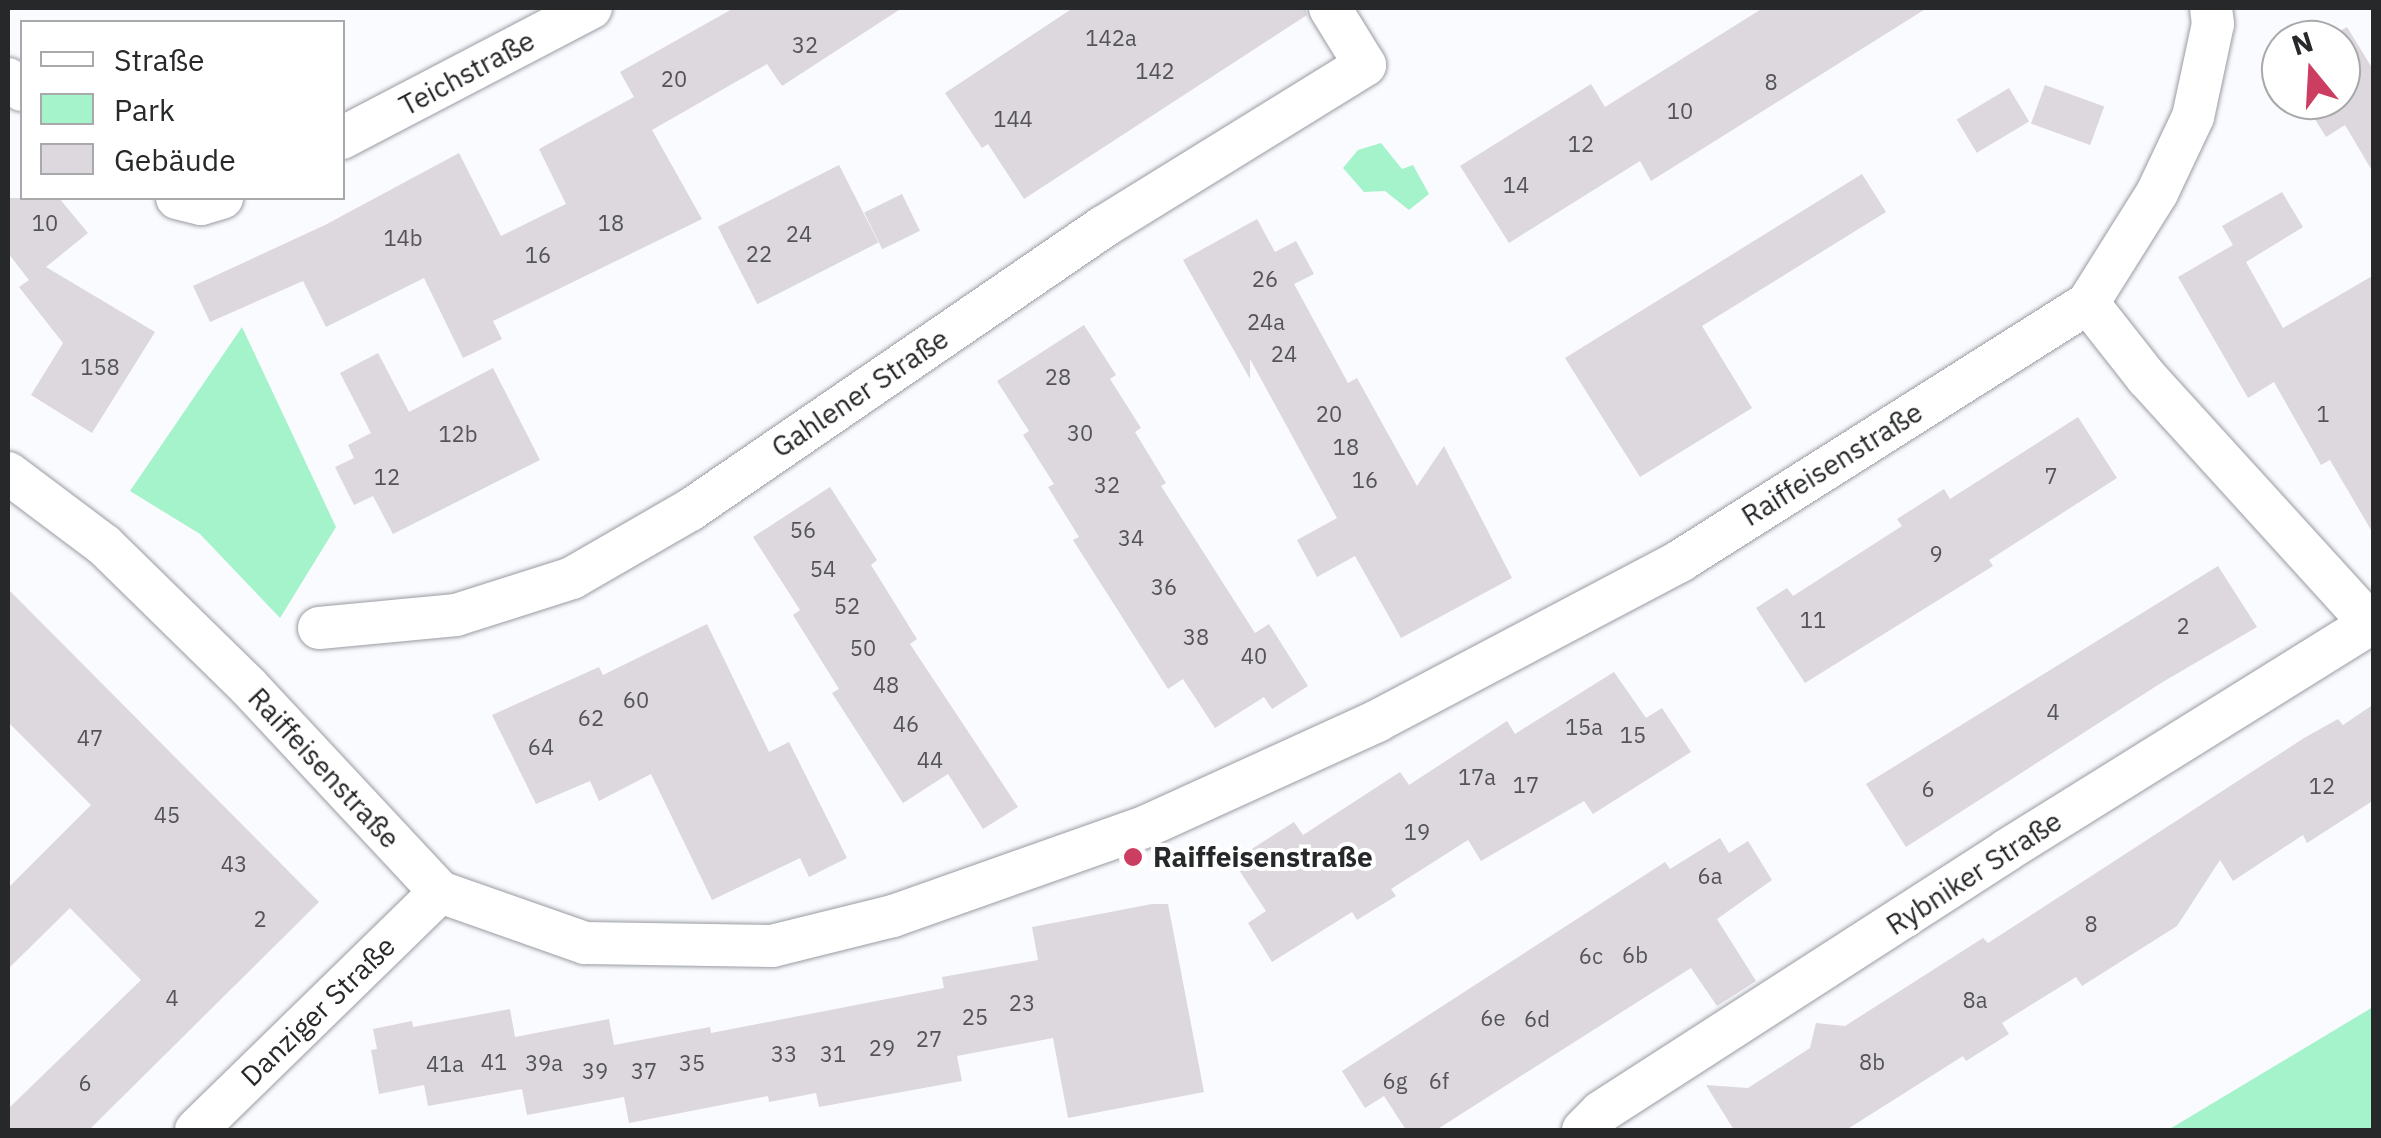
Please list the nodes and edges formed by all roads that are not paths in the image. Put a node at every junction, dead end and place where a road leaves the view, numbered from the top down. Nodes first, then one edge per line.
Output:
1 (592, 8) edge
2 (1330, 8) edge
3 (2212, 8) edge
4 (345, 136) edge
5 (184, 200) edge
6 (215, 200) edge
7 (2088, 303) junction
8 (8, 473) edge
9 (2372, 623) edge
10 (319, 628) dead end
11 (440, 892) junction
12 (196, 1130) edge
13 (1583, 1130) edge

1 - 4 street, Teichstraße
2 - 10 street, Gahlener Straße
3 - 7 street, Raiffeisenstraße
5 - 6 street
7 - 9 street, Rybniker Straße
7 - 11 street, Raiffeisenstraße
8 - 11 street, Raiffeisenstraße
9 - 13 street, Rybniker Straße
11 - 12 street, Danziger Straße

